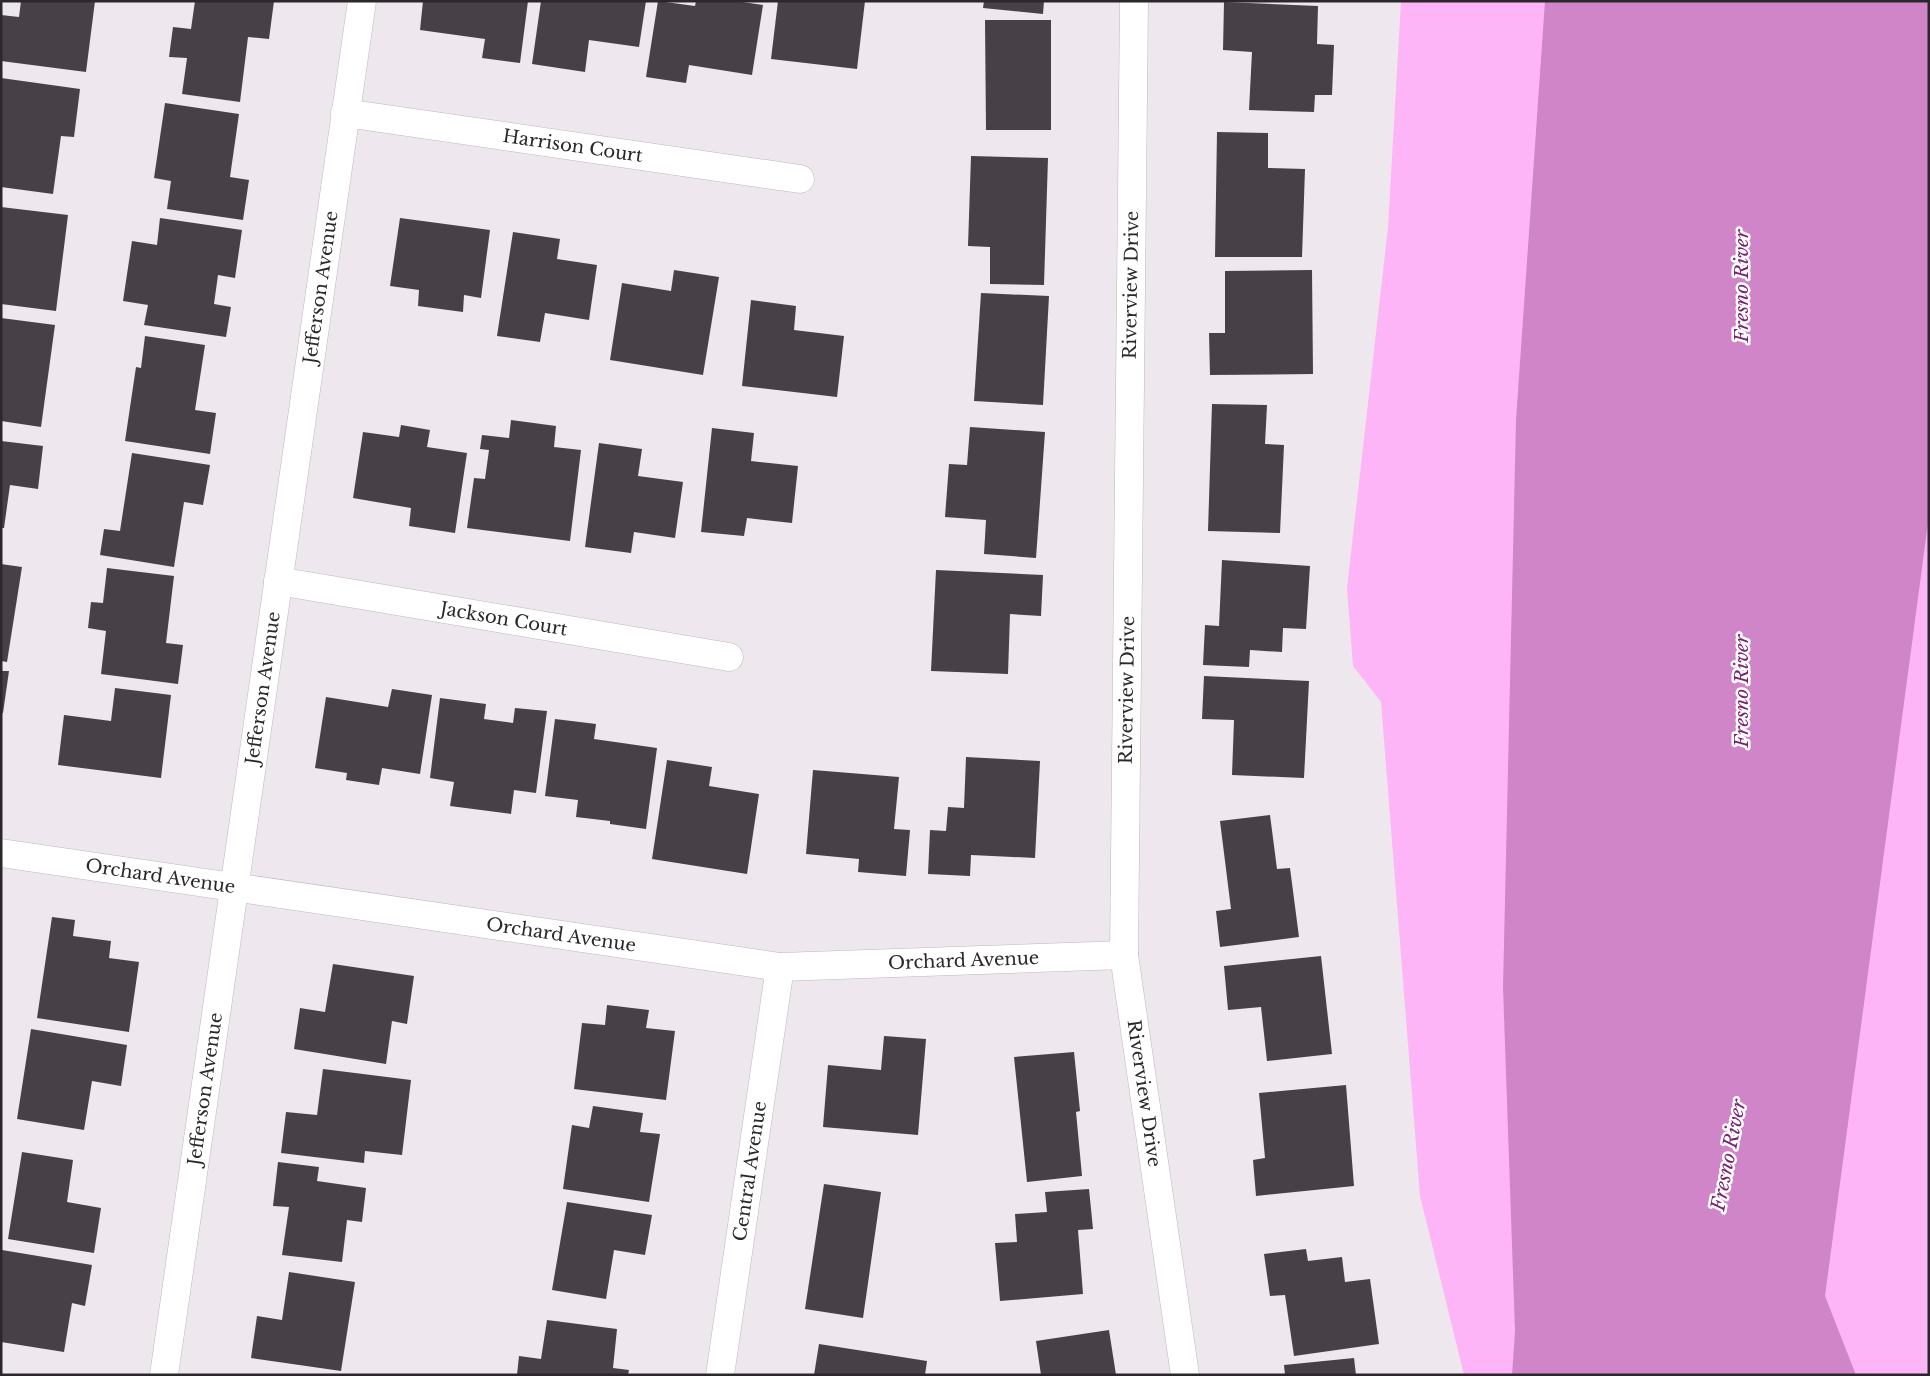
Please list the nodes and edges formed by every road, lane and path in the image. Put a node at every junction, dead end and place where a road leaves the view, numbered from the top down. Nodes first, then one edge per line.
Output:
1 (362, 1) edge
2 (1134, 1) edge
3 (345, 113) junction
4 (800, 179) dead end
5 (278, 581) junction
6 (729, 657) dead end
7 (1, 853) edge
8 (234, 886) junction
9 (1124, 955) junction
10 (780, 967) junction
11 (164, 1375) edge
12 (720, 1375) edge
13 (1185, 1375) edge

1 - 3 street, Jefferson Avenue
2 - 9 street, Riverview Drive
3 - 4 street, Harrison Court
3 - 5 street, Jefferson Avenue
5 - 6 street, Jackson Court
5 - 8 street, Jefferson Avenue
7 - 8 street, Orchard Avenue
8 - 10 street, Orchard Avenue
8 - 11 street, Jefferson Avenue
9 - 10 street, Orchard Avenue
9 - 13 street, Riverview Drive
10 - 12 street, Central Avenue

